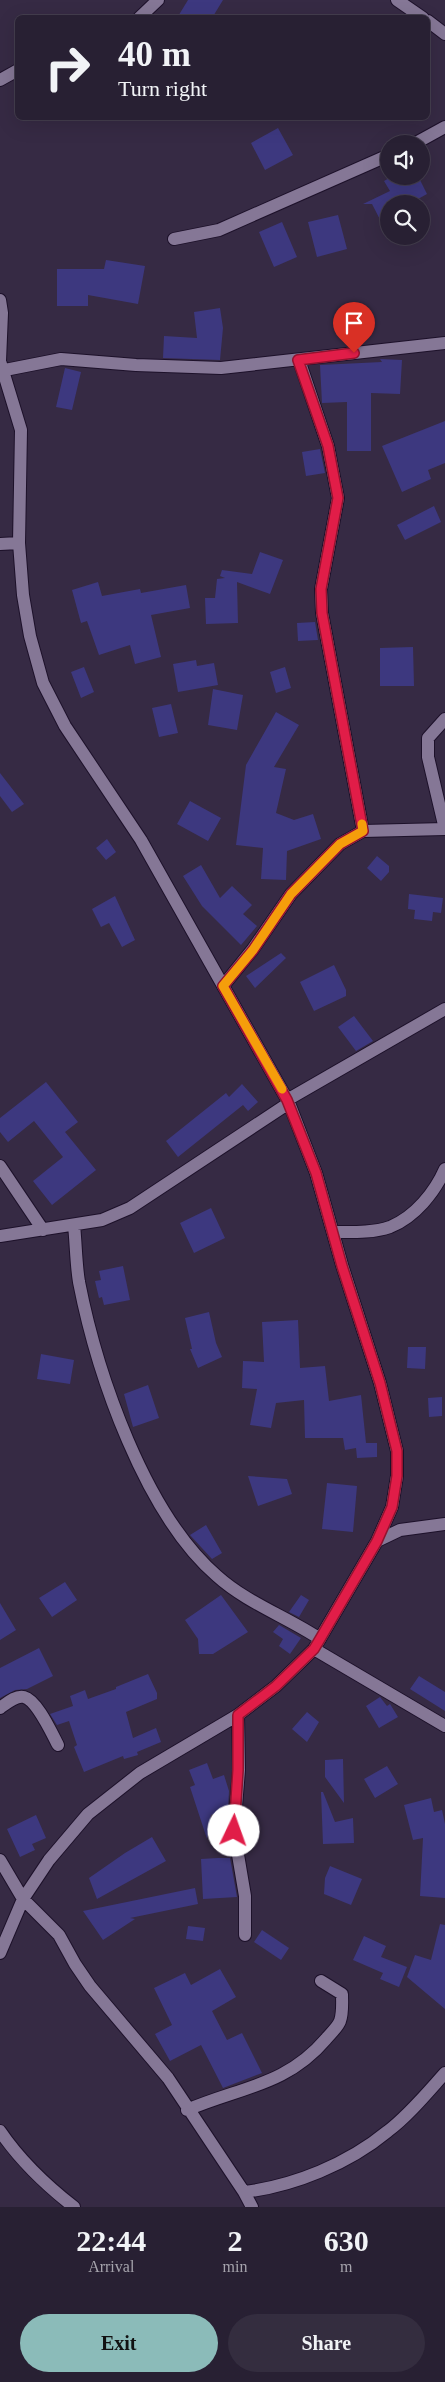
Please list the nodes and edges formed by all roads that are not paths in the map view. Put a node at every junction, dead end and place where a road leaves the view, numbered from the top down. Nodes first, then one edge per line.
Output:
1 (158, 0) edge
2 (401, 1) edge
3 (143, 15) edge
4 (419, 15) edge
5 (430, 22) edge
6 (445, 34) edge
7 (15, 72) edge
8 (0, 80) edge
9 (445, 127) edge
10 (430, 135) edge
11 (380, 159) edge
12 (174, 239) dead end
13 (0, 300) edge
14 (445, 343) edge
15 (298, 360) junction
16 (2, 364) edge
17 (19, 543) junction
18 (0, 544) edge
19 (445, 719) edge
20 (445, 829) edge
21 (363, 831) junction
22 (223, 986) junction
23 (445, 1009) edge
24 (288, 1101) junction
25 (0, 1166) edge
26 (445, 1169) edge
27 (74, 1225) junction
28 (43, 1230) junction
29 (333, 1232) junction
30 (0, 1236) edge
31 (445, 1524) edge
32 (377, 1541) junction
33 (317, 1644) junction
34 (0, 1708) edge
35 (238, 1715) junction
36 (445, 1726) edge
37 (58, 1745) dead end
38 (0, 1860) edge
39 (23, 1899) junction
40 (245, 1935) dead end
41 (0, 1953) edge
42 (321, 1981) dead end
43 (445, 2074) edge
44 (188, 2110) junction
45 (0, 2131) edge
46 (244, 2192) junction
47 (74, 2207) edge
48 (252, 2207) edge

1 - 3 street
2 - 4 street
5 - 6 street
7 - 8 street
9 - 10 street
11 - 12 street
13 - 16 street
14 - 15 street
15 - 16 street
15 - 21 street
16 - 17 street
17 - 18 street
17 - 22 street
19 - 20 street
20 - 21 street
21 - 22 street
22 - 24 street
23 - 24 street
24 - 27 street
24 - 29 street
25 - 28 street
26 - 29 street
27 - 28 street
27 - 33 street
28 - 30 street
29 - 32 street
31 - 32 street
32 - 33 street
33 - 35 street
33 - 36 street
34 - 37 street
35 - 39 street
35 - 40 street
38 - 39 street
39 - 41 street
39 - 44 street
42 - 44 street
43 - 46 street
44 - 46 street
45 - 47 street
46 - 48 street

